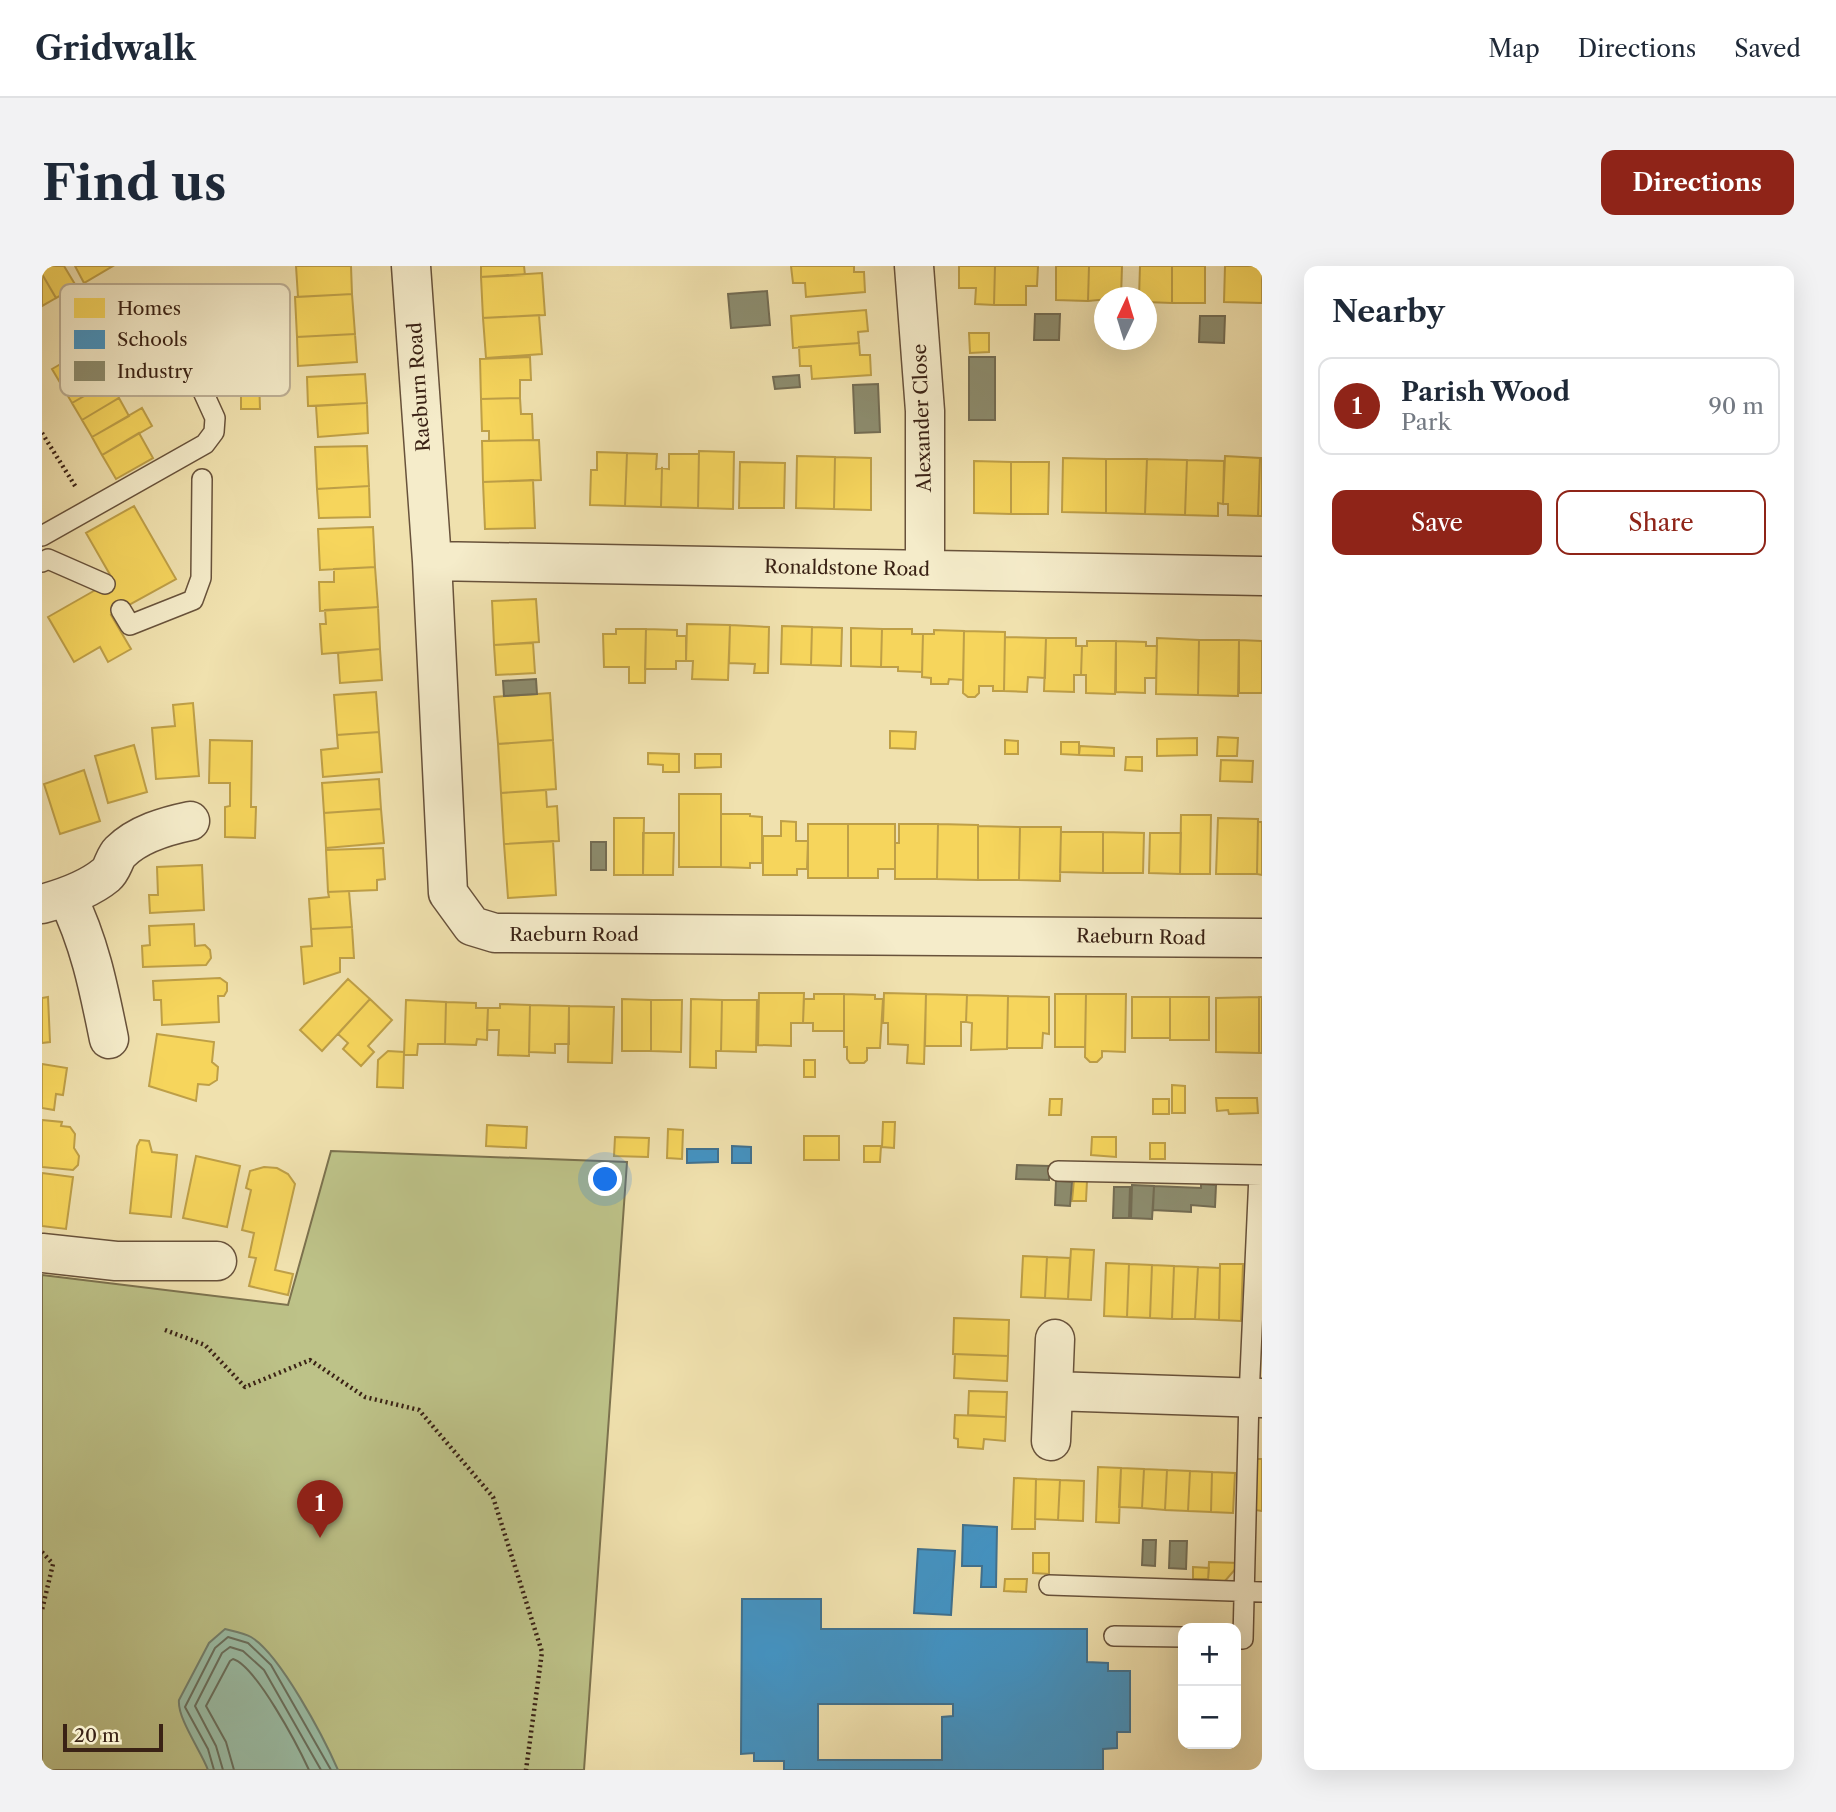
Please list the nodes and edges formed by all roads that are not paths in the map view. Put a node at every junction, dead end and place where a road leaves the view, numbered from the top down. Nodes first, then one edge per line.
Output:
1 (411, 266) edge
2 (914, 266) edge
3 (205, 396) edge
4 (202, 479) dead end
5 (42, 536) edge
6 (432, 561) junction
7 (42, 562) edge
8 (925, 570) junction
9 (1262, 576) edge
10 (106, 584) dead end
11 (121, 610) dead end
12 (190, 821) dead end
13 (54, 901) edge
14 (1262, 938) edge
15 (109, 1039) dead end
16 (1058, 1171) dead end
17 (1261, 1175) edge
18 (42, 1252) edge
19 (217, 1261) dead end
20 (1055, 1339) dead end
21 (1053, 1391) junction
22 (1256, 1397) edge
23 (1051, 1441) dead end
24 (1049, 1586) dead end
25 (1253, 1592) edge
26 (1114, 1636) dead end
27 (1178, 1637) edge
28 (1241, 1639) edge

1 - 6 street, Raeburn Road
2 - 8 street, Alexander Close
3 - 5 lane
4 - 11 lane
6 - 8 street, Ronaldstone Road
6 - 14 street, Raeburn Road
7 - 10 lane
8 - 9 street, Ronaldstone Road
12 - 13 street
13 - 15 street
16 - 17 lane
17 - 22 lane
18 - 19 street
20 - 21 street
21 - 22 street
21 - 23 street
22 - 25 lane
24 - 25 lane
25 - 28 lane
26 - 27 lane

